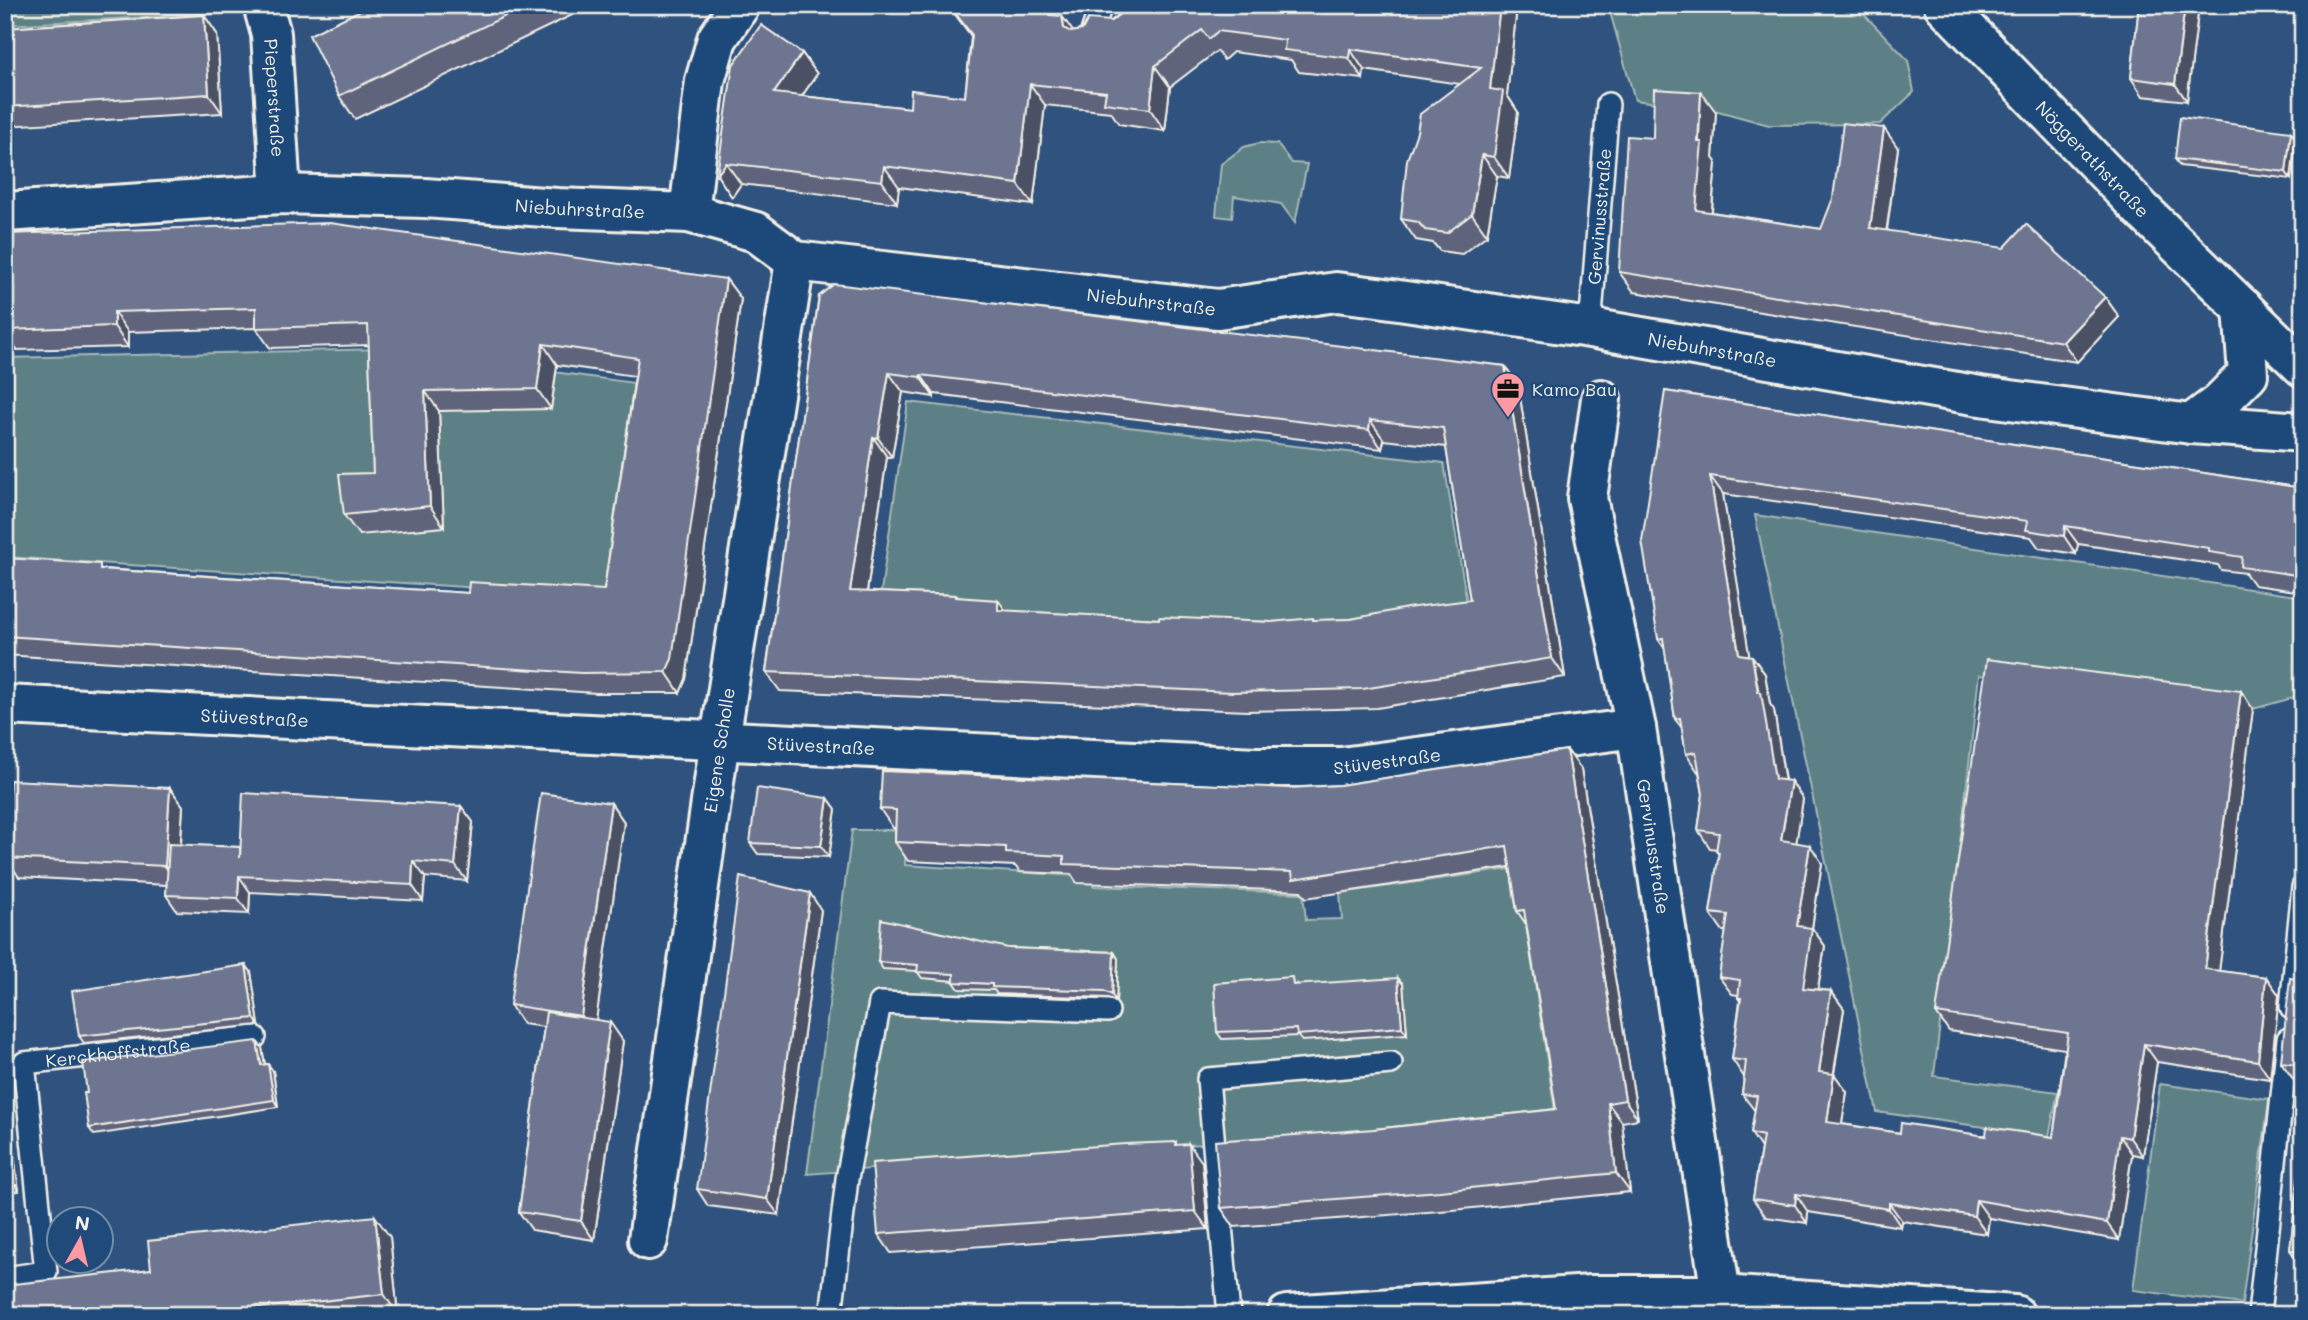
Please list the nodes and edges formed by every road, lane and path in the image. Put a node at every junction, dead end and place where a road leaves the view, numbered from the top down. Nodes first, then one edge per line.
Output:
1 (262, 5) edge
2 (740, 5) edge
3 (1101, 5) edge
4 (1944, 5) edge
5 (1089, 41) edge
6 (1608, 104) dead end
7 (281, 194) junction
8 (5, 212) edge
9 (689, 213) junction
10 (795, 261) junction
11 (2243, 308) junction
12 (1591, 328) junction
13 (2303, 367) edge
14 (1601, 399) dead end
15 (2191, 424) junction
16 (2303, 432) edge
17 (5, 705) edge
18 (1636, 728) junction
19 (720, 740) junction
20 (2303, 887) edge
21 (1108, 1011) dead end
22 (255, 1037) dead end
23 (1391, 1063) dead end
24 (648, 1240) dead end
25 (5, 1279) edge
26 (1735, 1307) edge
27 (831, 1315) edge
28 (1228, 1315) edge
29 (1287, 1315) edge
30 (2015, 1315) edge
31 (2259, 1315) edge

1 - 7 street, Pieperstraße
2 - 9 street
3 - 5 lane
4 - 11 street, Nöggerathstraße
6 - 12 lane, Gervinusstraße
7 - 8 street, Niebuhrstraße
7 - 9 street, Niebuhrstraße
9 - 10 street, Niebuhrstraße
10 - 12 street, Niebuhrstraße
10 - 19 street, Eigene Scholle
11 - 13 street, Nöggerathstraße
11 - 15 street
12 - 15 street, Niebuhrstraße
14 - 18 street, Gervinusstraße
15 - 16 street, Niebuhrstraße
17 - 19 street, Stüvestraße
18 - 19 street, Stüvestraße
18 - 26 street, Gervinusstraße
19 - 24 street, Eigene Scholle
20 - 31 lane
21 - 27 lane
22 - 25 lane, Kerckhoffstraße
23 - 28 lane
26 - 29 street
26 - 30 street

